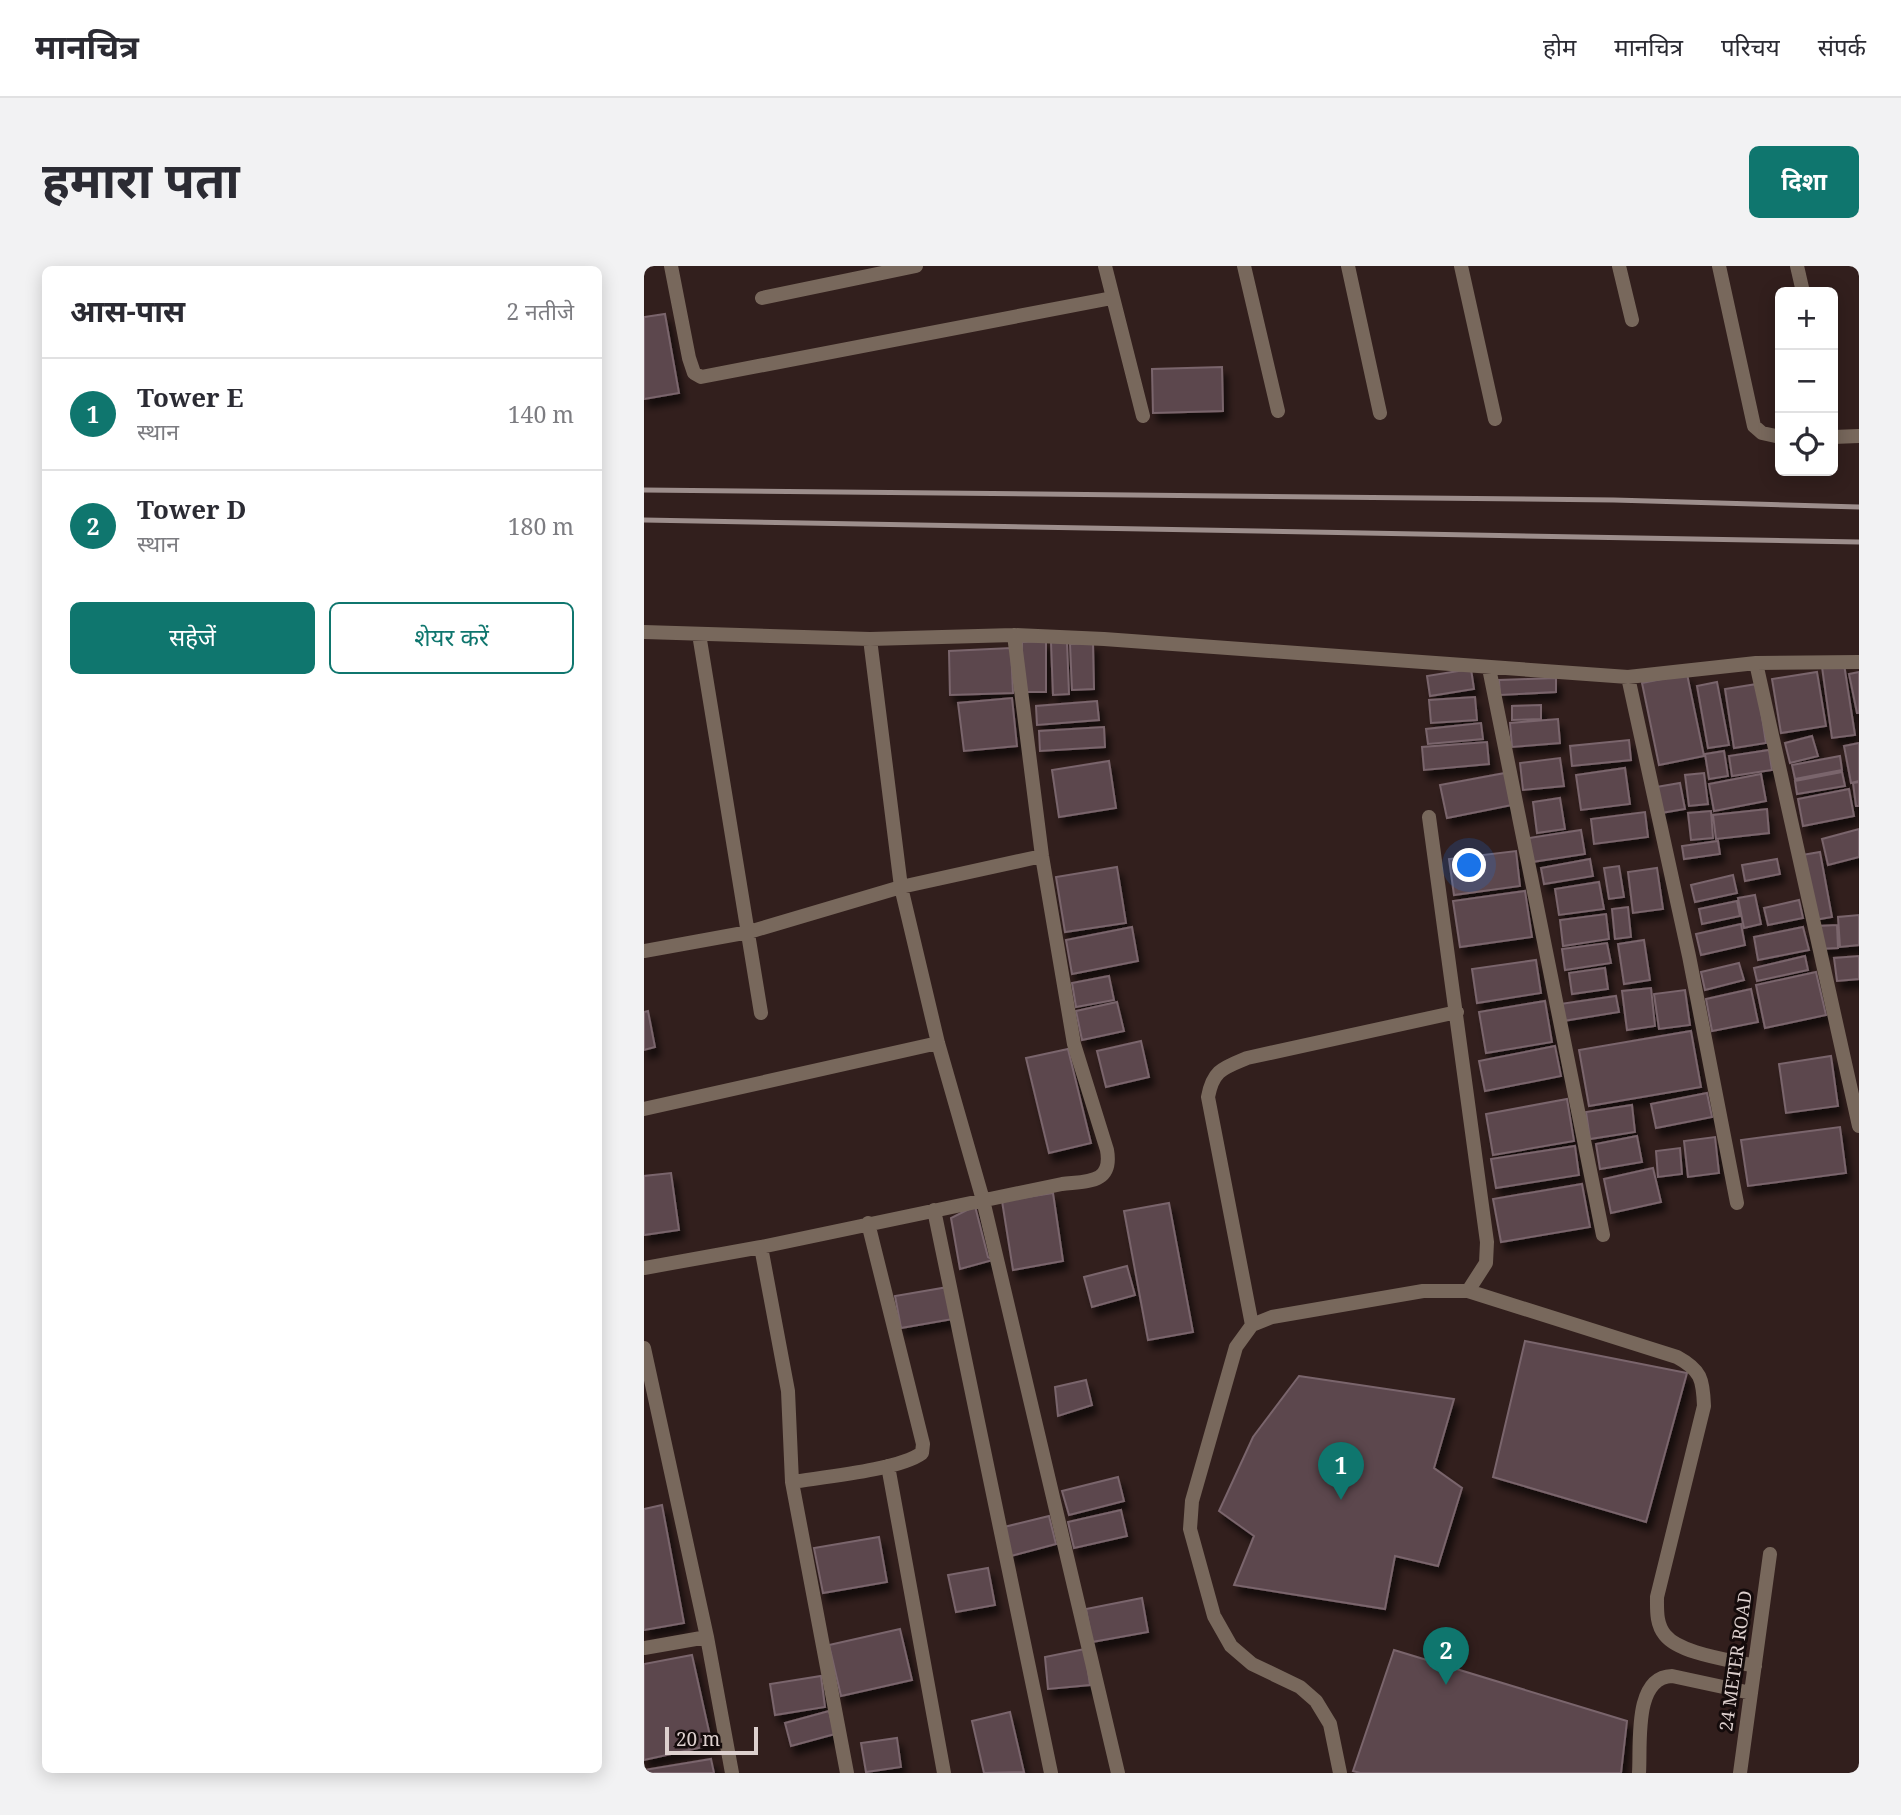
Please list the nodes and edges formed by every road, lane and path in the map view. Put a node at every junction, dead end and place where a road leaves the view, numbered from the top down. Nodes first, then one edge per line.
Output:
1 (671, 266) edge
2 (916, 266) edge
3 (1105, 266) edge
4 (1244, 266) edge
5 (1348, 266) edge
6 (1461, 266) edge
7 (1619, 266) edge
8 (1719, 266) edge
9 (1797, 266) edge
10 (1802, 287) edge
11 (762, 298) dead end
12 (1112, 298) junction
13 (1632, 320) dead end
14 (1278, 411) dead end
15 (1380, 414) dead end
16 (1143, 416) dead end
17 (1495, 419) dead end
18 (1838, 434) edge
19 (1775, 436) edge
20 (1859, 436) edge
21 (644, 632) edge
22 (699, 634) junction
23 (1014, 635) junction
24 (870, 639) junction
25 (1859, 662) edge
26 (1756, 663) junction
27 (1489, 668) junction
28 (1628, 677) junction
29 (1429, 817) dead end
30 (1042, 856) junction
31 (901, 887) junction
32 (749, 932) junction
33 (644, 951) edge
34 (1457, 1012) junction
35 (761, 1013) dead end
36 (938, 1043) junction
37 (644, 1109) edge
38 (1859, 1126) edge
39 (983, 1200) junction
40 (1737, 1203) dead end
41 (934, 1210) junction
42 (868, 1223) junction
43 (1603, 1235) dead end
44 (761, 1247) junction
45 (644, 1268) edge
46 (1468, 1291) junction
47 (1252, 1325) junction
48 (644, 1348) edge
49 (888, 1465) junction
50 (792, 1482) junction
51 (1770, 1554) dead end
52 (707, 1637) junction
53 (644, 1648) edge
54 (1755, 1666) junction
55 (1751, 1693) junction
56 (732, 1773) edge
57 (847, 1773) edge
58 (944, 1773) edge
59 (1051, 1773) edge
60 (1118, 1773) edge
61 (1340, 1773) edge
62 (1639, 1773) edge
63 (1740, 1773) edge

1 - 12 street
2 - 11 street
3 - 12 street
4 - 14 street
5 - 15 street
6 - 17 street
7 - 13 street
8 - 19 street
9 - 10 street
12 - 16 street
18 - 20 street
21 - 22 street
22 - 24 street
22 - 32 street
23 - 24 street
23 - 27 street
23 - 30 street
24 - 31 street
25 - 26 street
26 - 28 street
26 - 38 street
27 - 28 street
27 - 43 street
28 - 40 street
29 - 34 street
30 - 31 street
30 - 39 street
31 - 32 street
31 - 36 street
32 - 33 street
32 - 35 street
34 - 46 street
34 - 47 street
36 - 37 street
36 - 39 street
39 - 41 street
39 - 60 street
41 - 42 street
41 - 59 street
42 - 44 street
42 - 49 street
44 - 45 street
44 - 50 street
46 - 47 street
46 - 54 street
47 - 61 street
48 - 52 street
49 - 50 street
49 - 58 street
50 - 57 street
51 - 54 street, 24 METER ROAD
52 - 53 street
52 - 56 street
54 - 55 street, 24 METER ROAD
55 - 62 street
55 - 63 street, 24 METER ROAD

